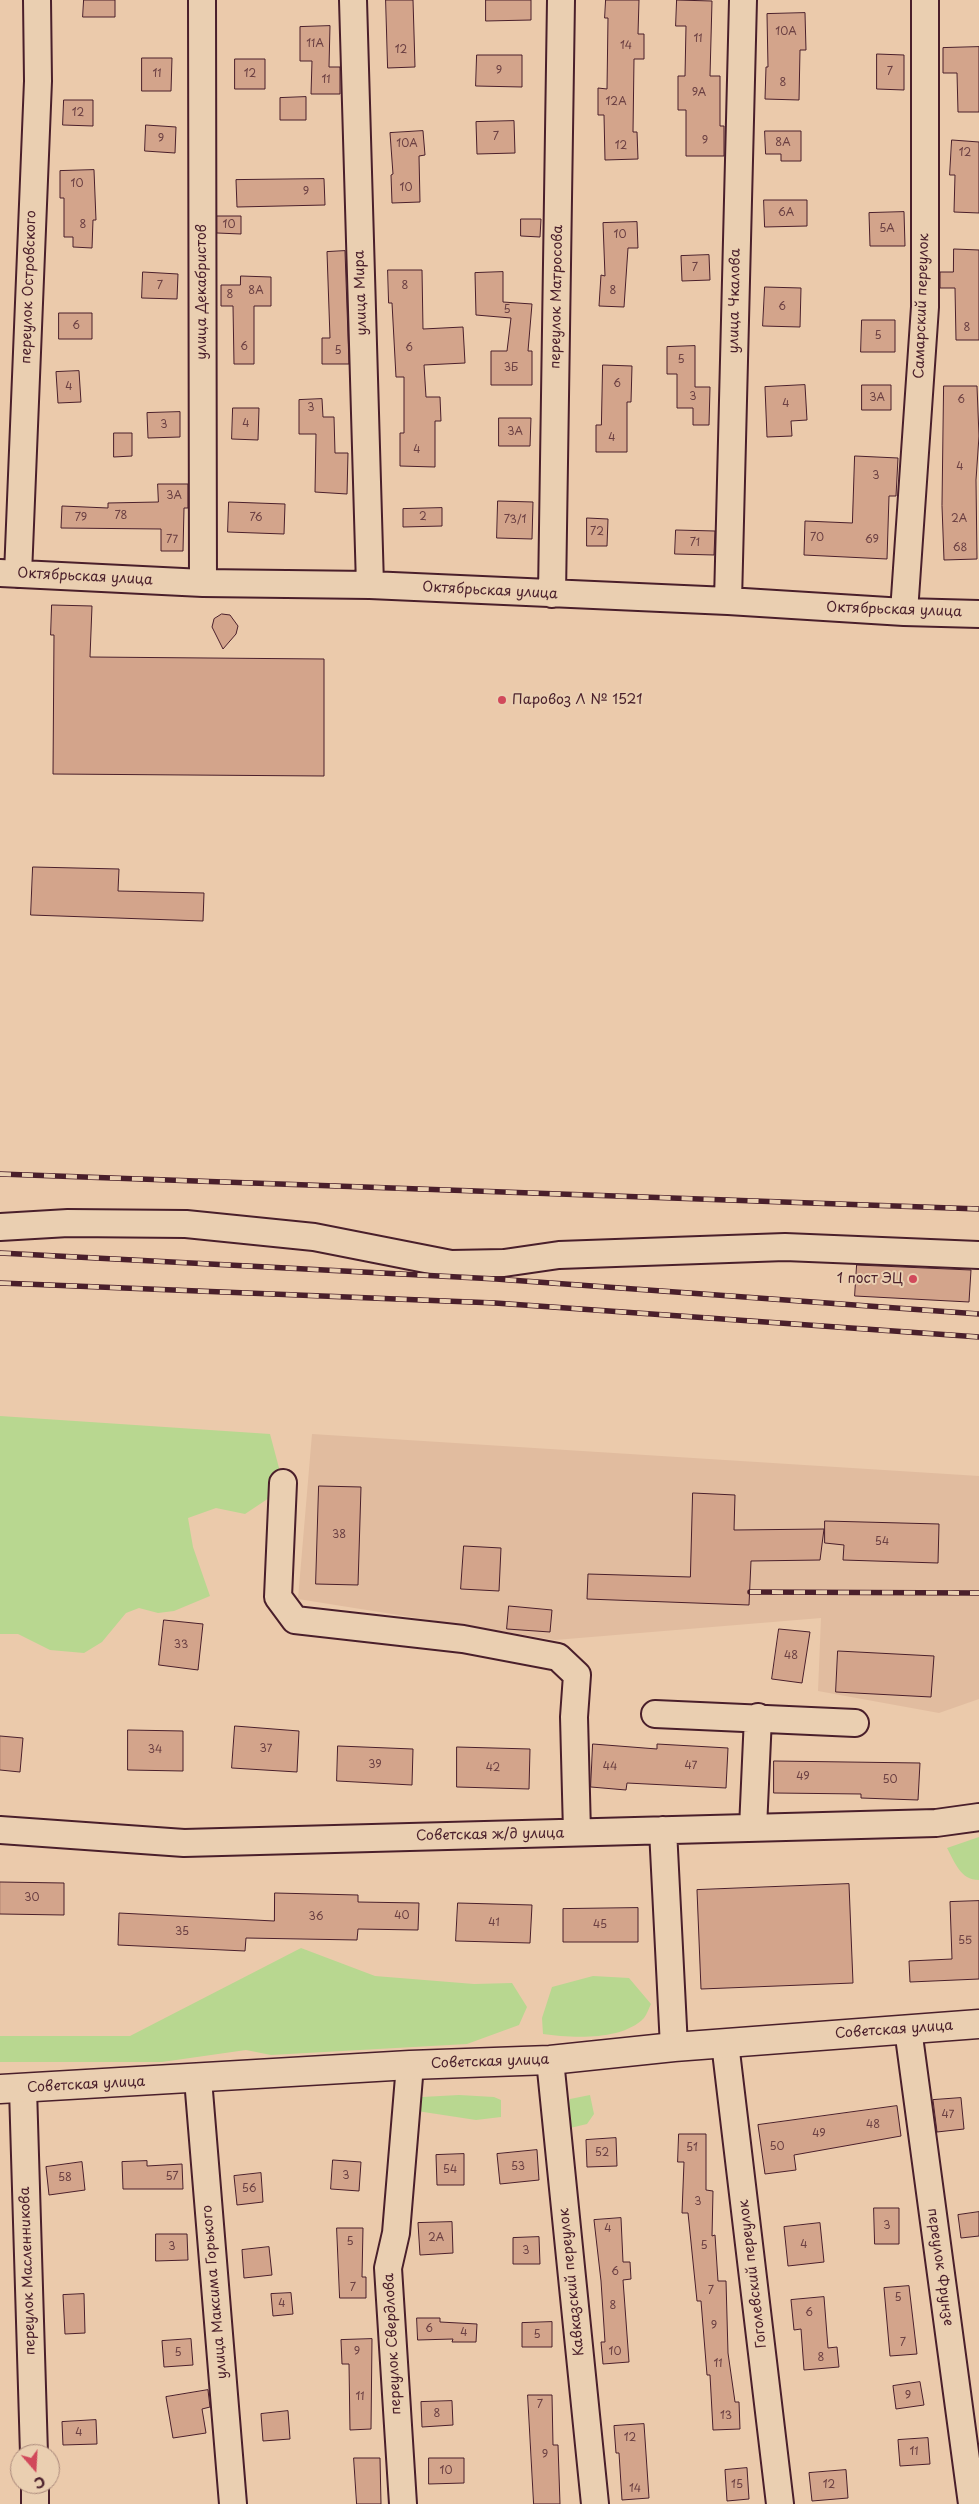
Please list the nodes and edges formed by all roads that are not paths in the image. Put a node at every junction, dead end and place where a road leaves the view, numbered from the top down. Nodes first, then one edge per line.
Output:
1 (37, 0) edge
2 (202, 0) edge
3 (353, 0) edge
4 (561, 0) edge
5 (743, 0) edge
6 (925, 0) edge
7 (9, 573) edge
8 (203, 583) junction
9 (370, 585) junction
10 (552, 594) junction
11 (728, 602) junction
12 (904, 612) junction
13 (979, 614) edge
14 (0, 1226) edge
15 (979, 1255) edge
16 (283, 1483) dead end
17 (655, 1714) dead end
18 (758, 1717) junction
19 (855, 1723) dead end
20 (979, 1817) edge
21 (753, 1828) junction
22 (0, 1830) edge
23 (663, 1830) junction
24 (577, 1832) junction
25 (979, 2024) edge
26 (908, 2029) junction
27 (725, 2043) junction
28 (674, 2047) junction
29 (550, 2060) junction
30 (410, 2065) junction
31 (198, 2079) junction
32 (11, 2089) edge
33 (33, 2444) edge
34 (233, 2504) edge
35 (402, 2504) edge
36 (595, 2504) edge
37 (780, 2504) edge
38 (972, 2504) edge

1 - 7 street, переулок Островского
2 - 8 street, улица Декабристов
3 - 9 street, улица Мира
4 - 10 street, переулок Матросова
5 - 11 street, улица Чкалова
6 - 12 street, Самарский переулок
7 - 8 street, Октябрьская улица
8 - 9 street, Октябрьская улица
9 - 10 street, Октябрьская улица
10 - 11 street, Октябрьская улица
11 - 12 street, Октябрьская улица
12 - 13 street, Октябрьская улица
14 - 15 street
16 - 24 street
17 - 18 street
18 - 19 street
18 - 21 street
20 - 21 street, Советская ж/д улица
21 - 23 street, Советская ж/д улица
22 - 24 street, Советская ж/д улица
23 - 24 street, Советская ж/д улица
23 - 28 street
25 - 26 main road, Советская улица
26 - 27 main road, Советская улица
26 - 38 street, переулок Фрунзе
27 - 28 main road, Советская улица
27 - 37 street, Гоголевский переулок
28 - 29 main road, Советская улица
29 - 30 main road, Советская улица
29 - 36 street, Кавказский переулок
30 - 31 main road, Советская улица
30 - 35 street, переулок Свердлова
31 - 32 main road, Советская улица
31 - 34 street, улица Максима Горького
32 - 33 street, переулок Масленникова

